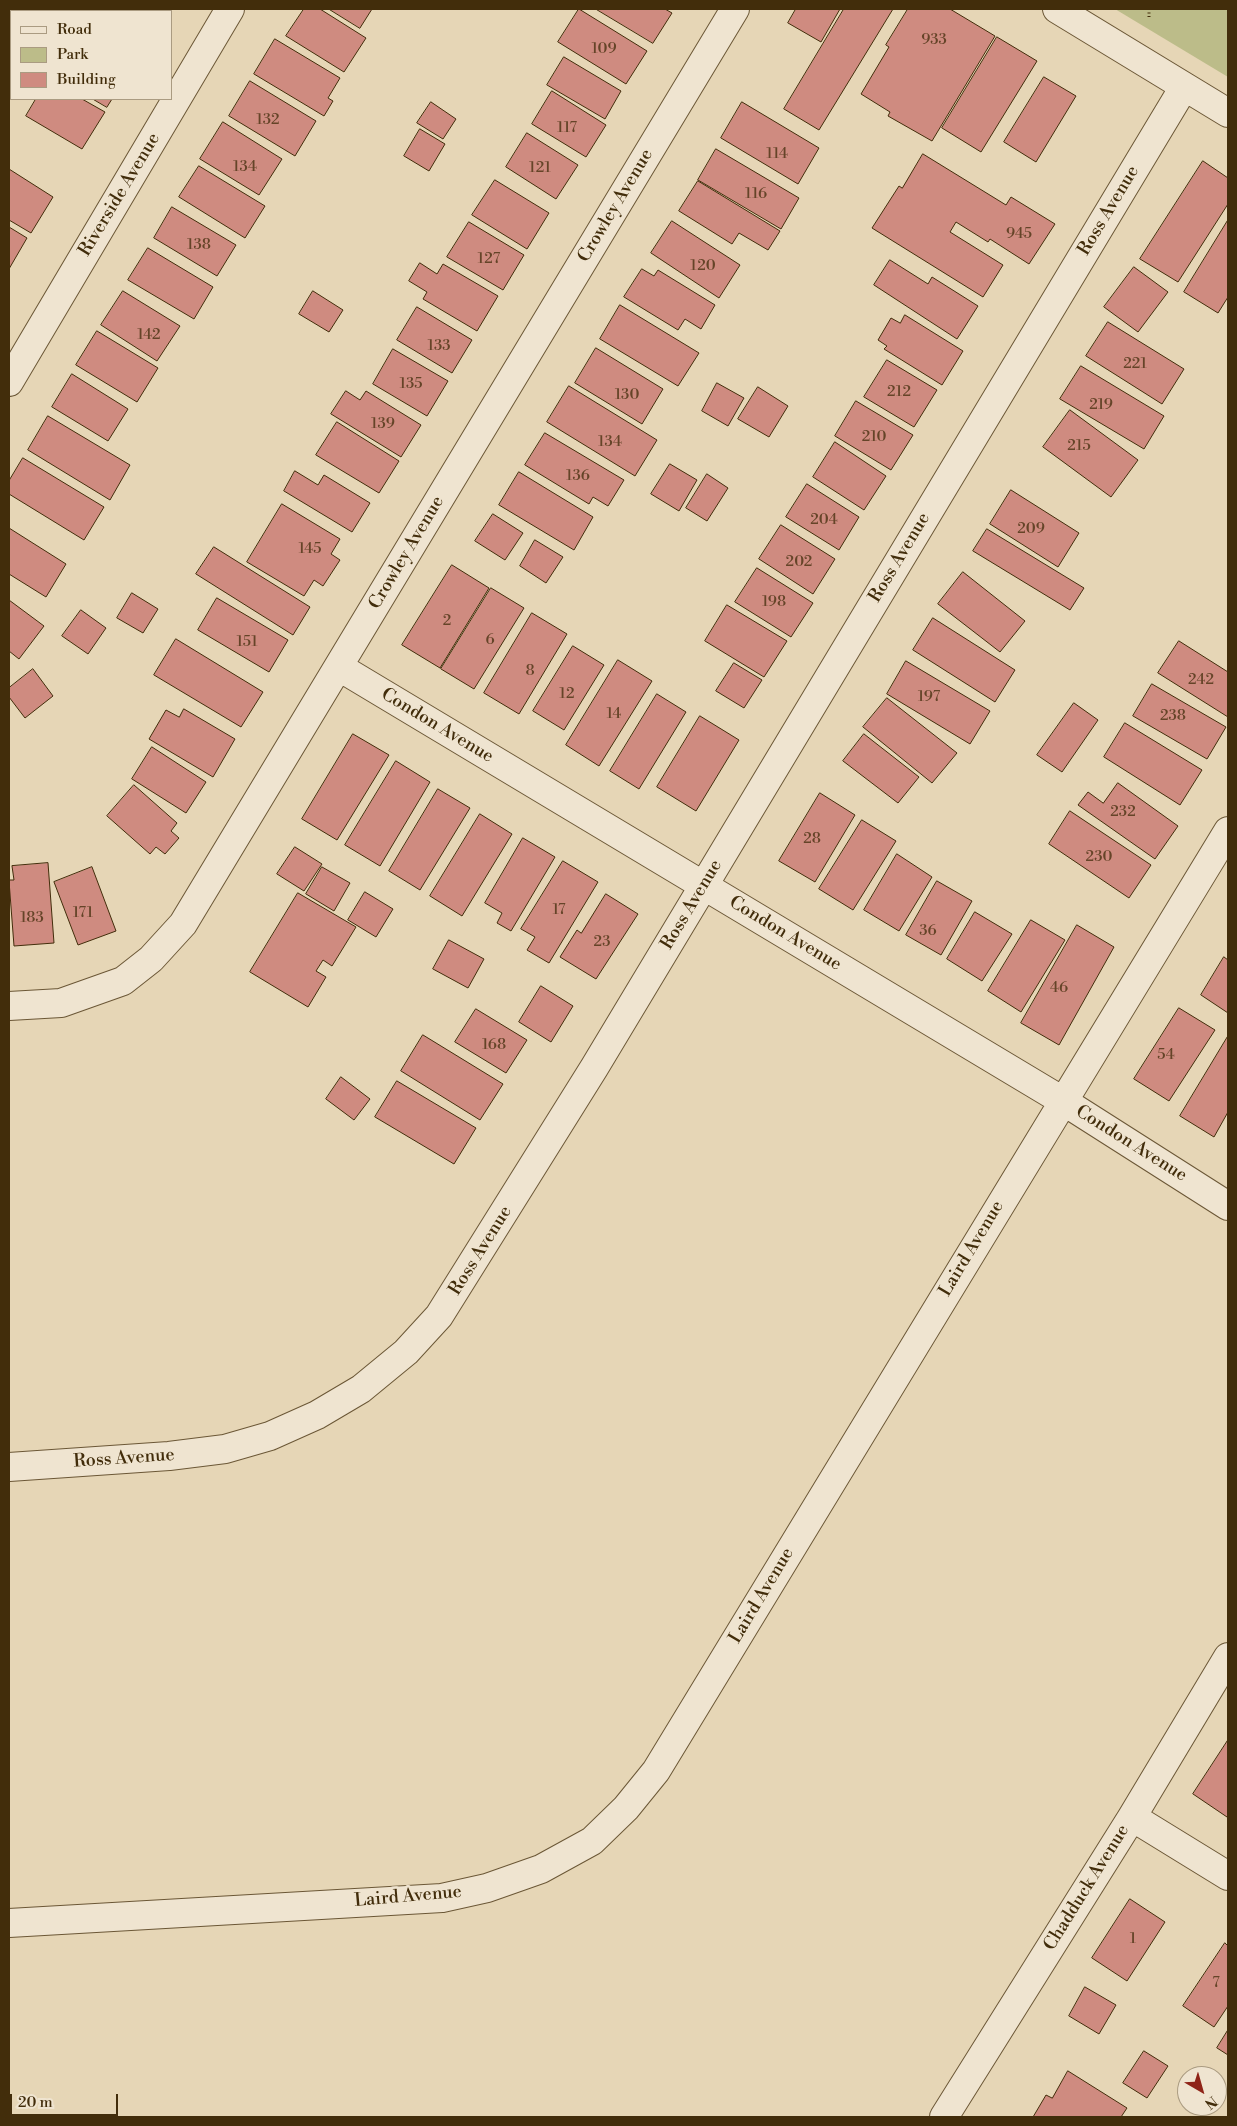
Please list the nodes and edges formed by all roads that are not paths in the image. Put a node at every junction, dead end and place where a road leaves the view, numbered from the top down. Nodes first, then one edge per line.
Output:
1 (230, 9) edge
2 (734, 9) edge
3 (1057, 9) edge
4 (1184, 86) junction
5 (1228, 113) edge
6 (9, 382) edge
7 (338, 666) junction
8 (1228, 831) edge
9 (704, 886) junction
10 (9, 1006) edge
11 (1063, 1101) junction
12 (1228, 1206) edge
13 (9, 1467) edge
14 (1228, 1657) edge
15 (1132, 1817) junction
16 (1228, 1876) edge
17 (9, 1923) edge
18 (944, 2117) edge

1 - 6 street, Riverside Avenue
2 - 7 street, Crowley Avenue
3 - 4 street
4 - 5 street
4 - 9 street, Ross Avenue
7 - 9 street, Condon Avenue
7 - 10 street, Crowley Avenue
8 - 11 street, Laird Avenue
9 - 11 street, Condon Avenue
9 - 13 street, Ross Avenue
11 - 12 street, Condon Avenue
11 - 17 street, Laird Avenue
14 - 15 street, Chadduck Avenue
15 - 16 street
15 - 18 street, Chadduck Avenue

